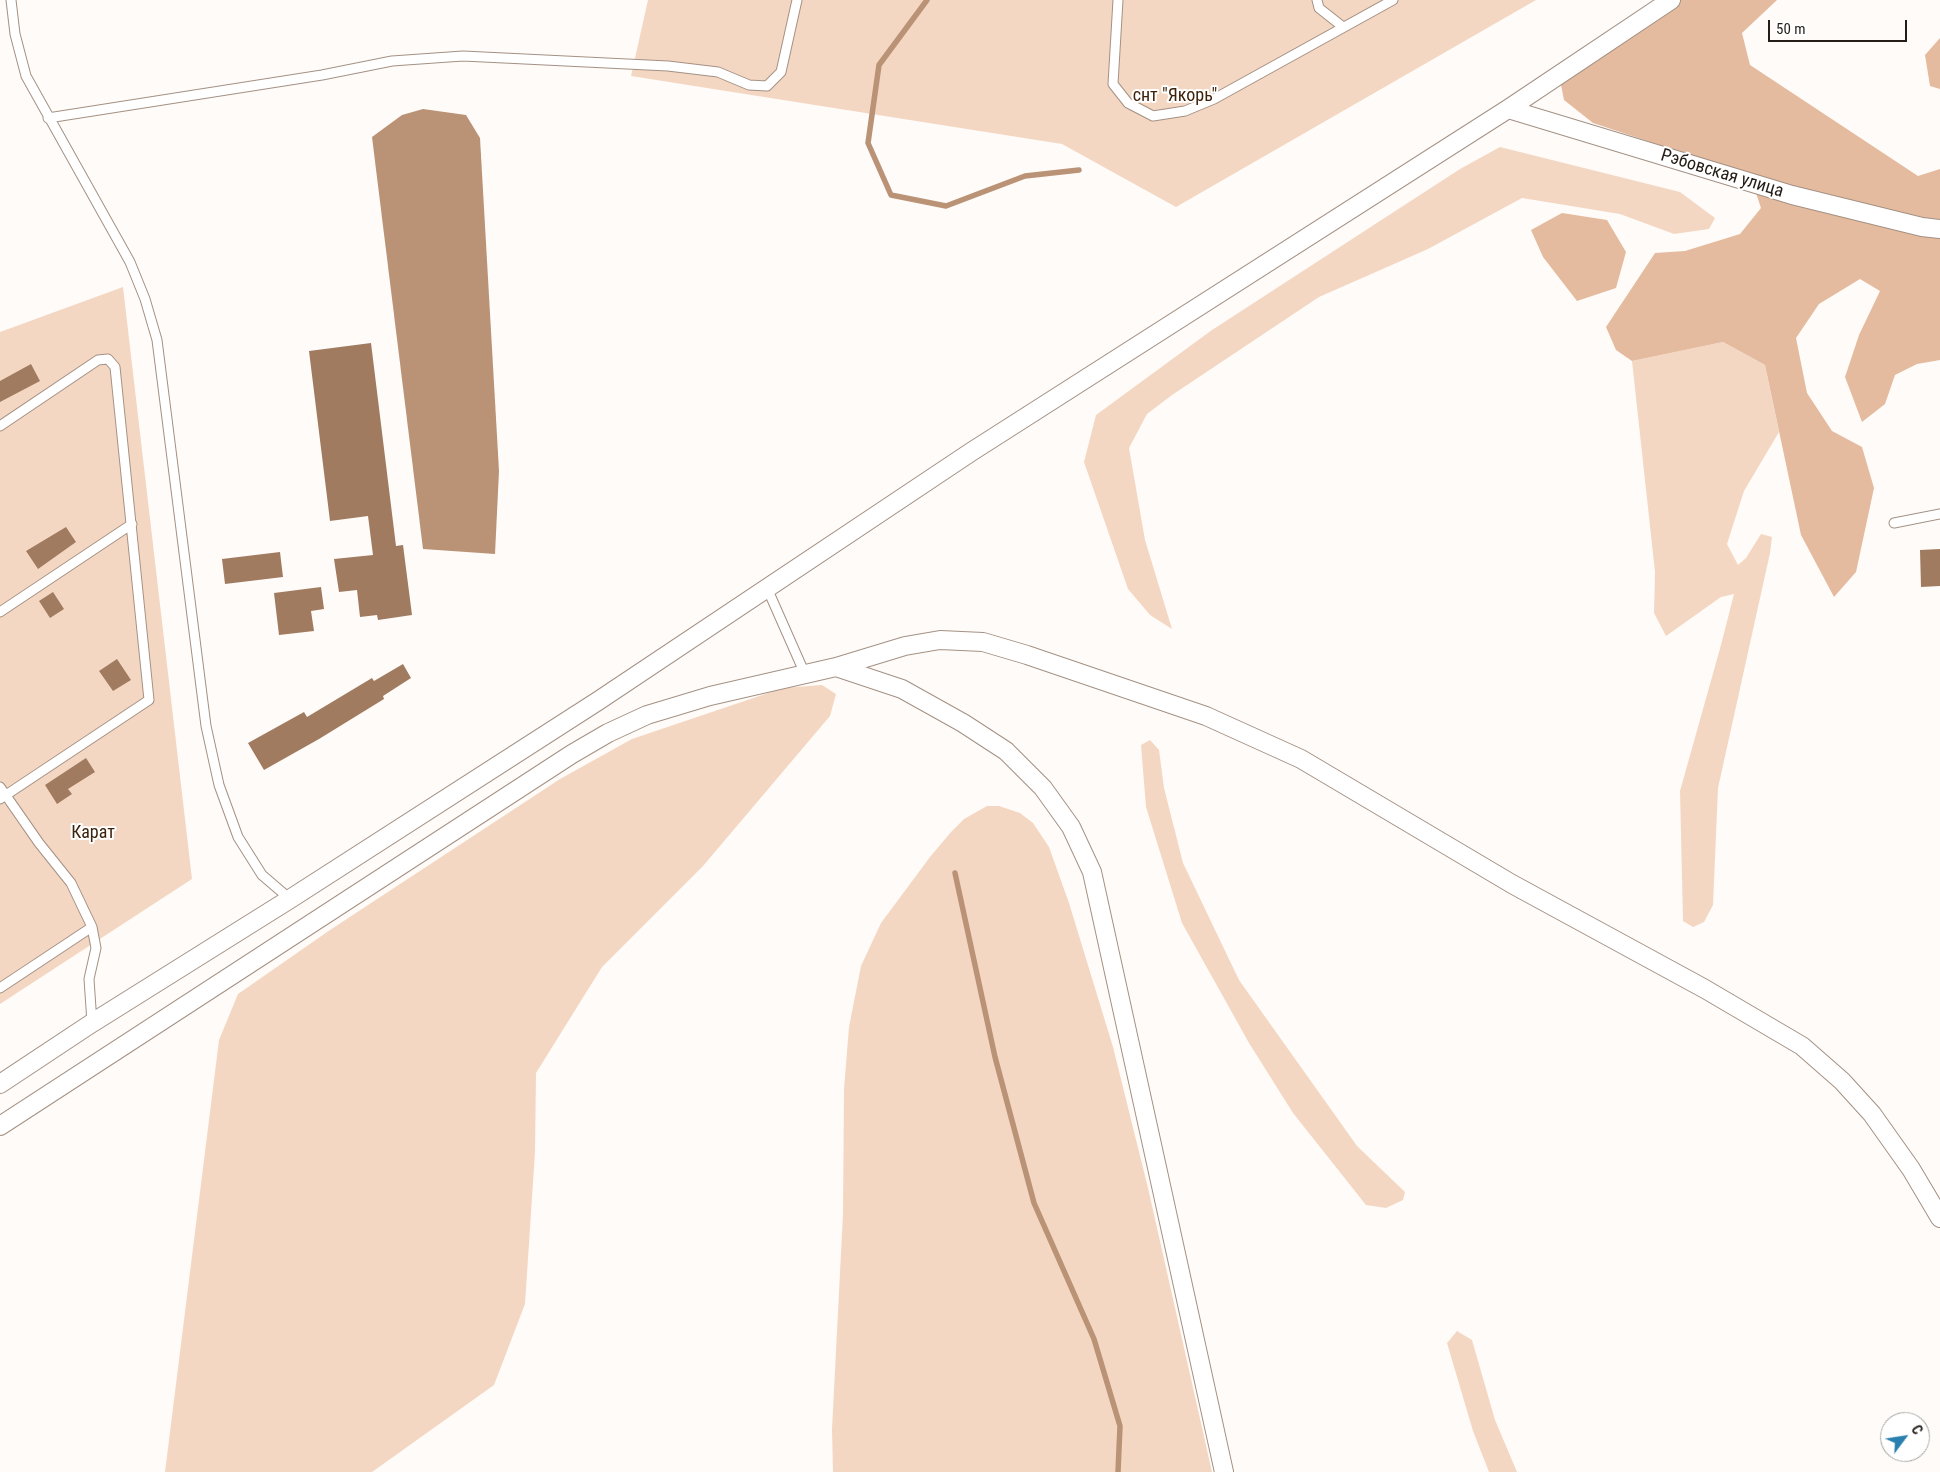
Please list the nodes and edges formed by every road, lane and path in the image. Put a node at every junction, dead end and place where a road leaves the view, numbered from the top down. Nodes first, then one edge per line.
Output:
1 (11, 0) edge
2 (797, 0) edge
3 (1118, 0) edge
4 (1317, 0) edge
5 (1393, 0) edge
6 (1671, 0) edge
7 (1344, 27) junction
8 (1508, 109) junction
9 (48, 118) junction
10 (1940, 229) edge
11 (0, 426) edge
12 (1940, 514) edge
13 (1894, 523) dead end
14 (132, 524) junction
15 (767, 588) junction
16 (0, 612) edge
17 (836, 667) junction
18 (805, 674) junction
19 (0, 786) edge
20 (3, 797) edge
21 (290, 899) junction
22 (92, 927) junction
23 (0, 988) edge
24 (92, 1023) junction
25 (0, 1084) edge
26 (0, 1126) edge
27 (1940, 1218) edge
28 (1224, 1472) edge

1 - 9 lane
2 - 9 lane
3 - 7 lane
4 - 7 lane
5 - 7 lane
6 - 8 street
8 - 10 street, Рэбовская улица
8 - 15 street
9 - 21 lane
11 - 14 lane
12 - 13 lane
14 - 16 lane
14 - 20 lane
15 - 18 lane
15 - 21 street
17 - 18 street
17 - 27 street
17 - 28 street
18 - 26 street
19 - 20 lane
20 - 22 lane
21 - 24 street
22 - 23 lane
22 - 24 lane
24 - 25 street

